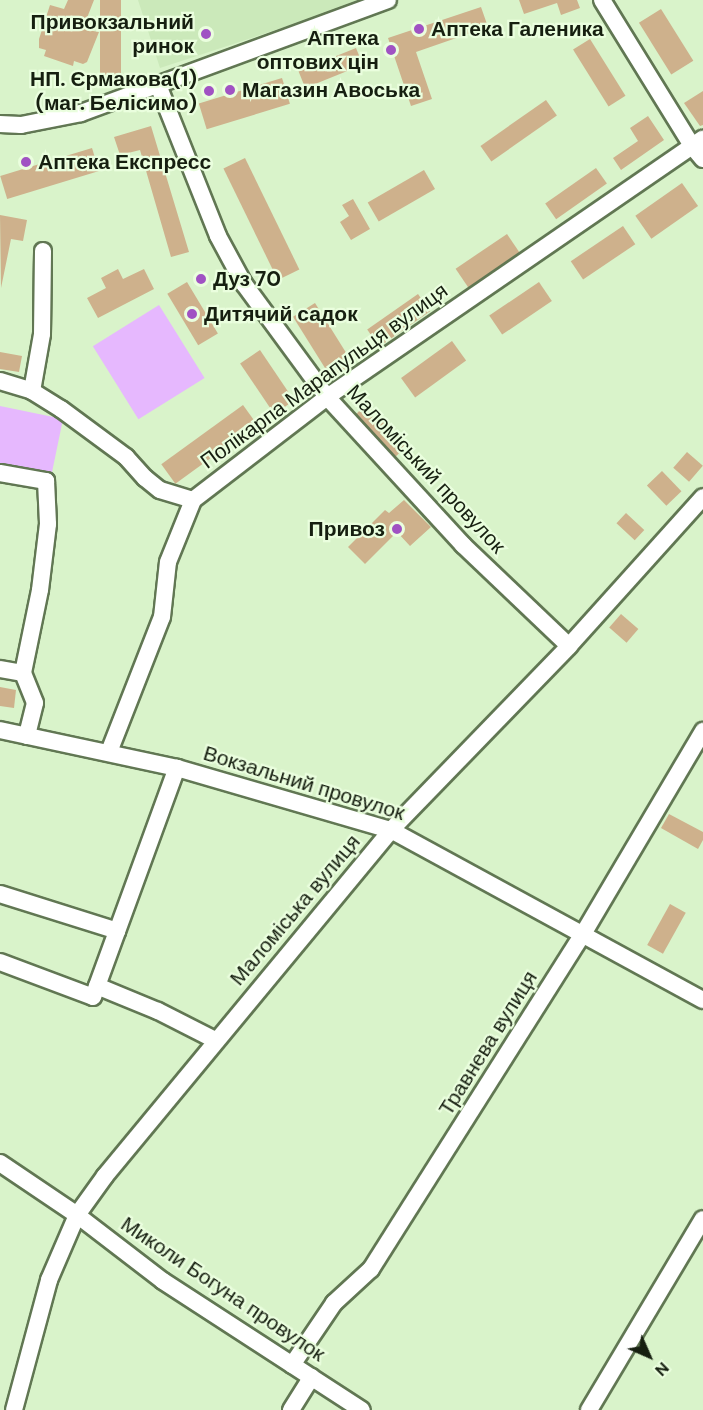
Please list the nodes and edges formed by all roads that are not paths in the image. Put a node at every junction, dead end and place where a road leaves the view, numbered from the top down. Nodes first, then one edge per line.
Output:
1 (388, 0) edge
2 (602, 0) edge
3 (158, 85) junction
4 (0, 124) edge
5 (699, 148) edge
6 (43, 251) dead end
7 (0, 381) edge
8 (32, 391) junction
9 (327, 397) junction
10 (0, 473) edge
11 (703, 497) edge
12 (193, 500) junction
13 (569, 646) junction
14 (0, 669) edge
15 (23, 674) junction
16 (0, 730) edge
17 (703, 731) edge
18 (27, 736) junction
19 (109, 752) junction
20 (177, 768) junction
21 (391, 830) junction
22 (0, 894) edge
23 (117, 931) junction
24 (583, 934) junction
25 (0, 962) edge
26 (95, 992) junction
27 (703, 1000) edge
28 (215, 1040) junction
29 (0, 1163) edge
30 (77, 1215) junction
31 (703, 1219) edge
32 (292, 1365) junction
33 (312, 1377) junction
34 (14, 1410) edge
35 (291, 1410) edge
36 (362, 1410) edge
37 (589, 1410) edge

1 - 3 street
2 - 5 street
3 - 4 street
3 - 9 street, Маломіський провулок
5 - 9 street, Полікарпа Марапульця вулиця
6 - 8 street
7 - 8 street
8 - 12 street
9 - 12 street, Полікарпа Марапульця вулиця
9 - 13 street, Маломіський провулок
10 - 15 street
11 - 13 street, Маломіська вулиця
12 - 19 street, Полікарпа Марапульця вулиця
13 - 21 street, Маломіська вулиця
14 - 15 street
15 - 18 street
16 - 18 street, Вокзальний провулок
17 - 24 street, Травнева вулиця
18 - 19 street, Вокзальний провулок
19 - 20 street, Вокзальний провулок
20 - 21 street, Вокзальний провулок
20 - 23 street
21 - 24 street, Вокзальний провулок
21 - 28 street, Маломіська вулиця
22 - 23 street
23 - 26 street
24 - 27 street, Вокзальний провулок
24 - 32 street, Травнева вулиця
25 - 26 street
26 - 28 street
28 - 30 street, Маломіська вулиця
29 - 30 street, Миколи Богуна провулок
30 - 32 street, Миколи Богуна провулок
30 - 34 street, Маломіська вулиця
31 - 37 street
32 - 33 street, Миколи Богуна провулок
33 - 35 street
33 - 36 street, Миколи Богуна провулок

